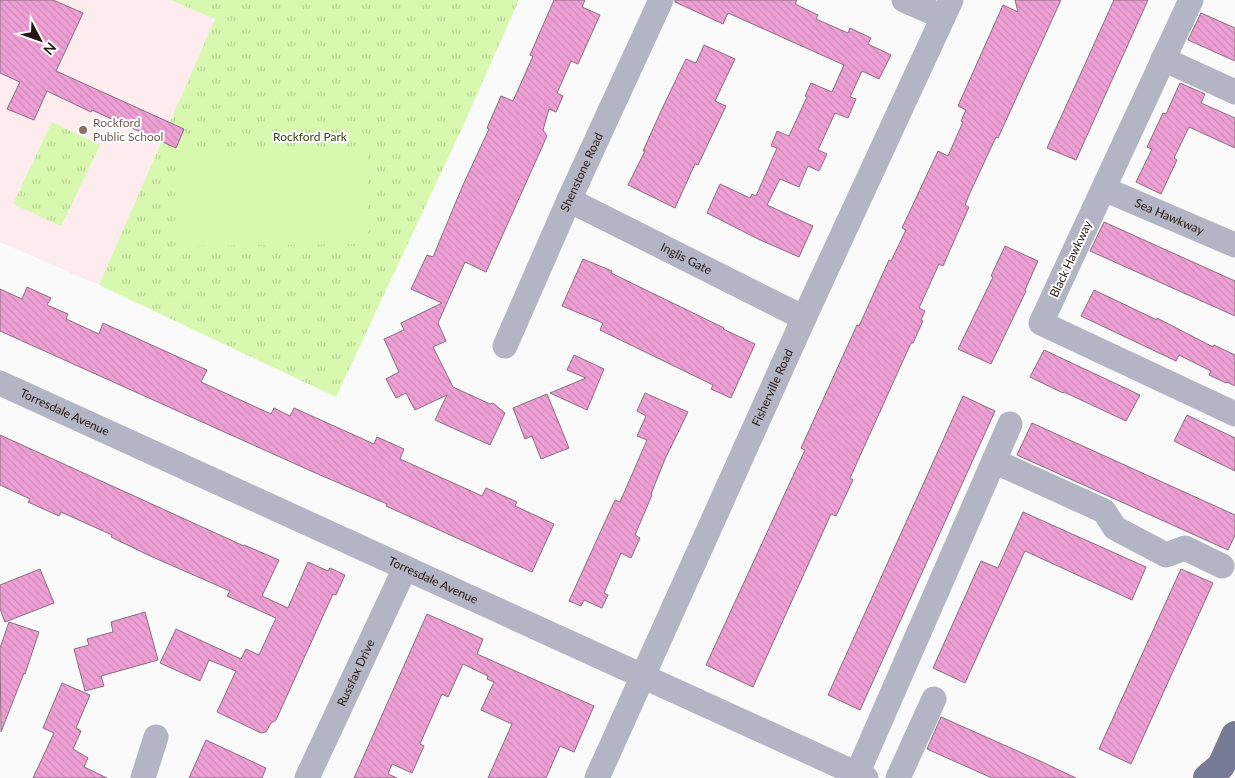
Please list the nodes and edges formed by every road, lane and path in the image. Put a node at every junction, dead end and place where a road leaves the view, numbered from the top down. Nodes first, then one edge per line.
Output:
1 (661, 0) edge
2 (904, 0) edge
3 (1191, 0) edge
4 (947, 8) edge
5 (1163, 60) junction
6 (1235, 92) edge
7 (1104, 189) junction
8 (569, 200) junction
9 (1235, 245) edge
10 (804, 318) junction
11 (506, 346) dead end
12 (0, 383) edge
13 (1235, 414) edge
14 (1010, 424) dead end
15 (994, 461) junction
16 (1222, 566) dead end
17 (405, 568) junction
18 (643, 676) junction
19 (934, 699) dead end
20 (1235, 734) edge
21 (156, 737) dead end
22 (1218, 774) edge
23 (862, 776) edge
24 (143, 778) edge
25 (307, 778) edge
26 (597, 778) edge
27 (898, 778) edge

1 - 8 street, Shenstone Road
2 - 4 street
3 - 5 street, Black Hawkway
4 - 10 street, Fisherville Road
5 - 6 street
5 - 7 street, Black Hawkway
7 - 9 street, Sea Hawkway
7 - 13 street, Black Hawkway
8 - 10 street, Inglis Gate
8 - 11 street, Shenstone Road
10 - 18 street, Fisherville Road
12 - 17 street, Torresdale Avenue
14 - 15 street
15 - 16 street
15 - 23 street
17 - 18 street, Torresdale Avenue
17 - 25 street, Russfax Drive
18 - 23 street, Torresdale Avenue
18 - 26 street, Fisherville Road
19 - 27 street
20 - 22 main road
21 - 24 street

